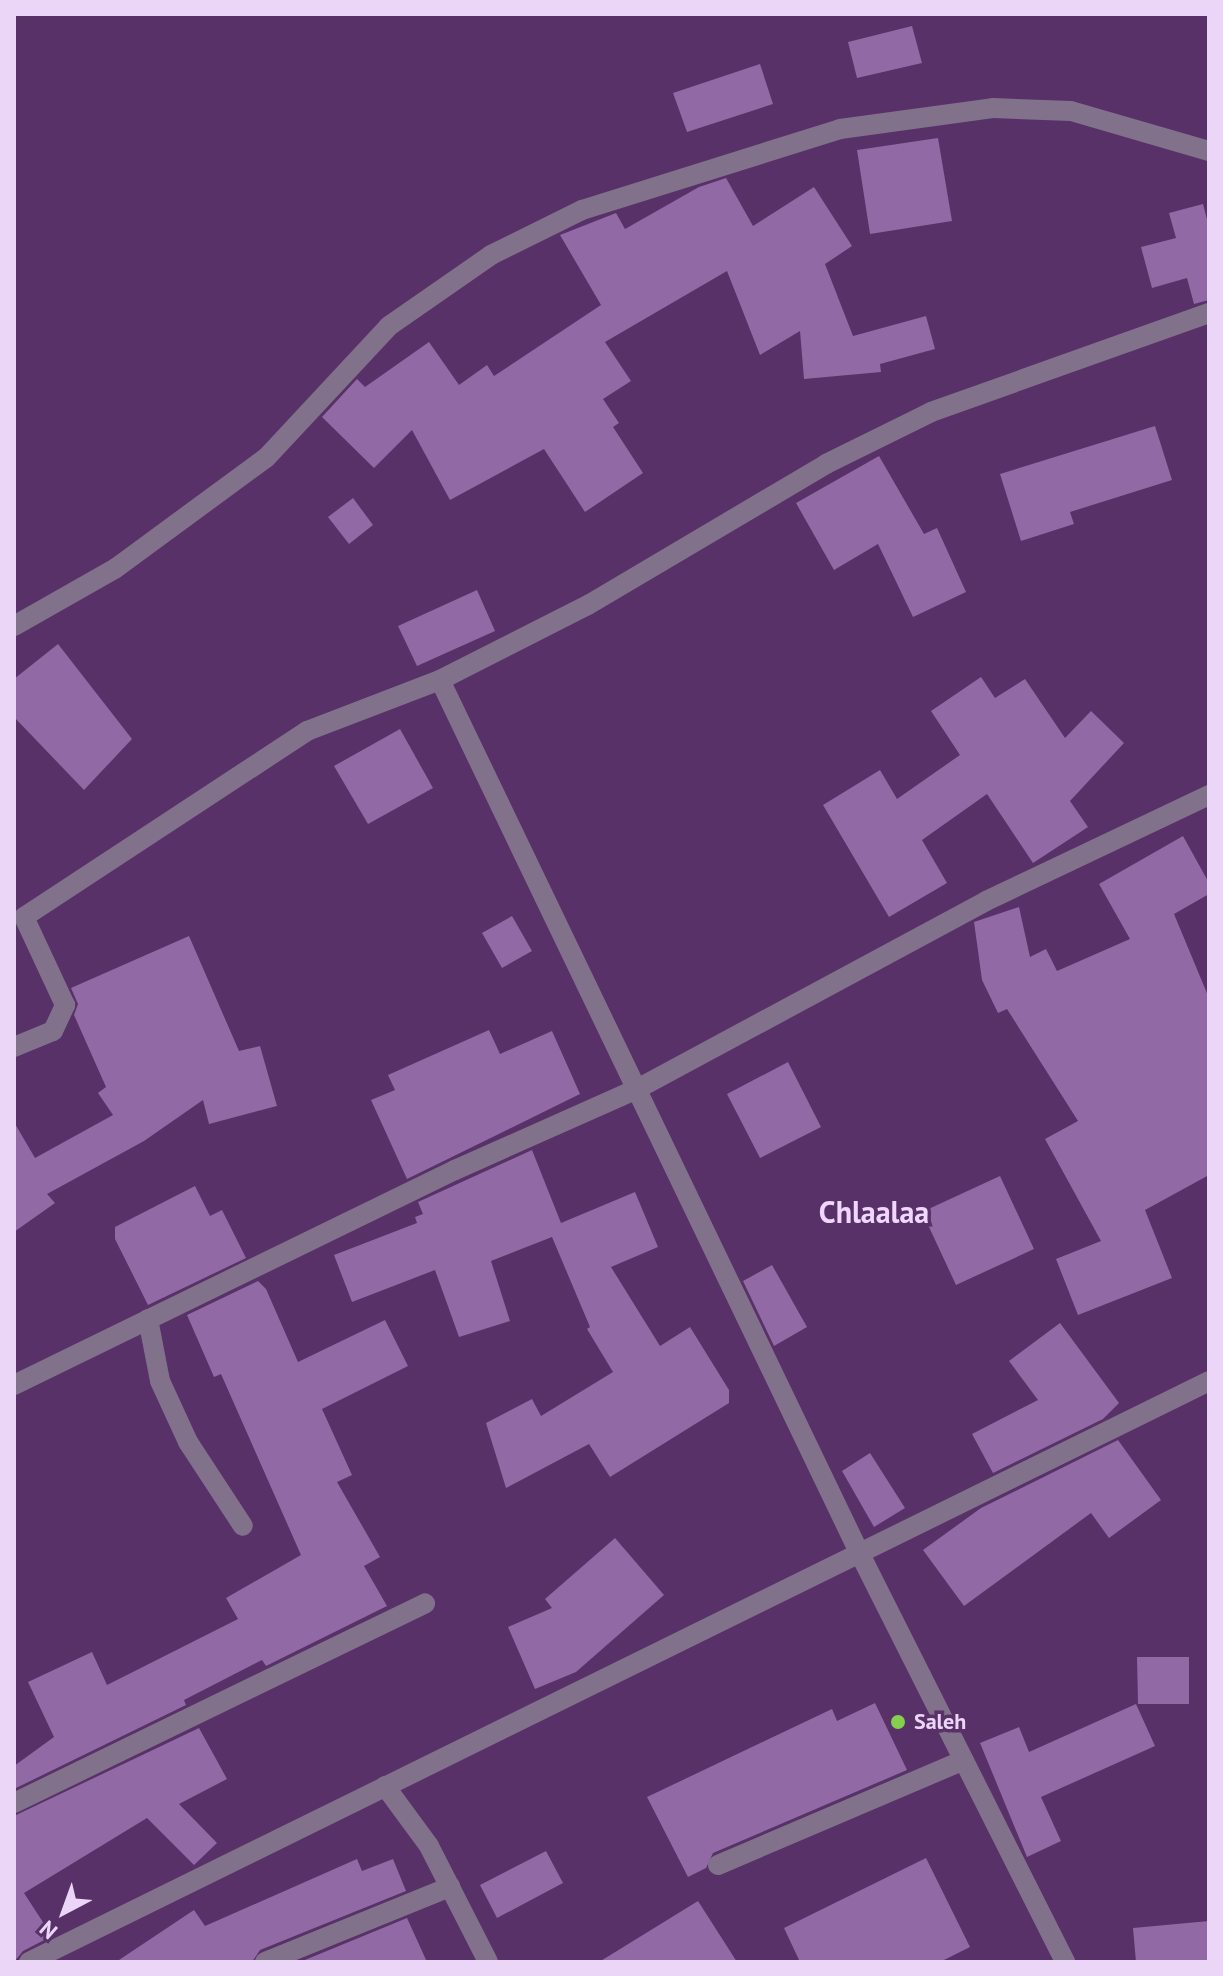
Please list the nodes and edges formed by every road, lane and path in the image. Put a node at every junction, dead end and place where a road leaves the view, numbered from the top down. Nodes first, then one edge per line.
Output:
1 (1209, 151) edge
2 (1209, 313) edge
3 (14, 626) edge
4 (440, 680) junction
5 (1209, 795) edge
6 (14, 1047) edge
7 (639, 1088) junction
8 (148, 1319) junction
9 (1209, 1381) edge
10 (14, 1385) edge
11 (243, 1526) dead end
12 (859, 1552) junction
13 (425, 1603) dead end
14 (964, 1760) junction
15 (385, 1786) junction
16 (14, 1803) edge
17 (718, 1865) dead end
18 (450, 1887) junction
19 (29, 1962) edge
20 (265, 1962) edge
21 (488, 1962) edge
22 (1065, 1962) edge

1 - 3 street
2 - 4 street
4 - 6 street
4 - 7 street
5 - 7 street
7 - 8 street
7 - 12 street
8 - 10 street
8 - 11 street
9 - 12 street
12 - 14 street
12 - 15 street
13 - 16 street
14 - 17 street
14 - 22 street
15 - 18 street
15 - 19 street
18 - 20 street
18 - 21 street

